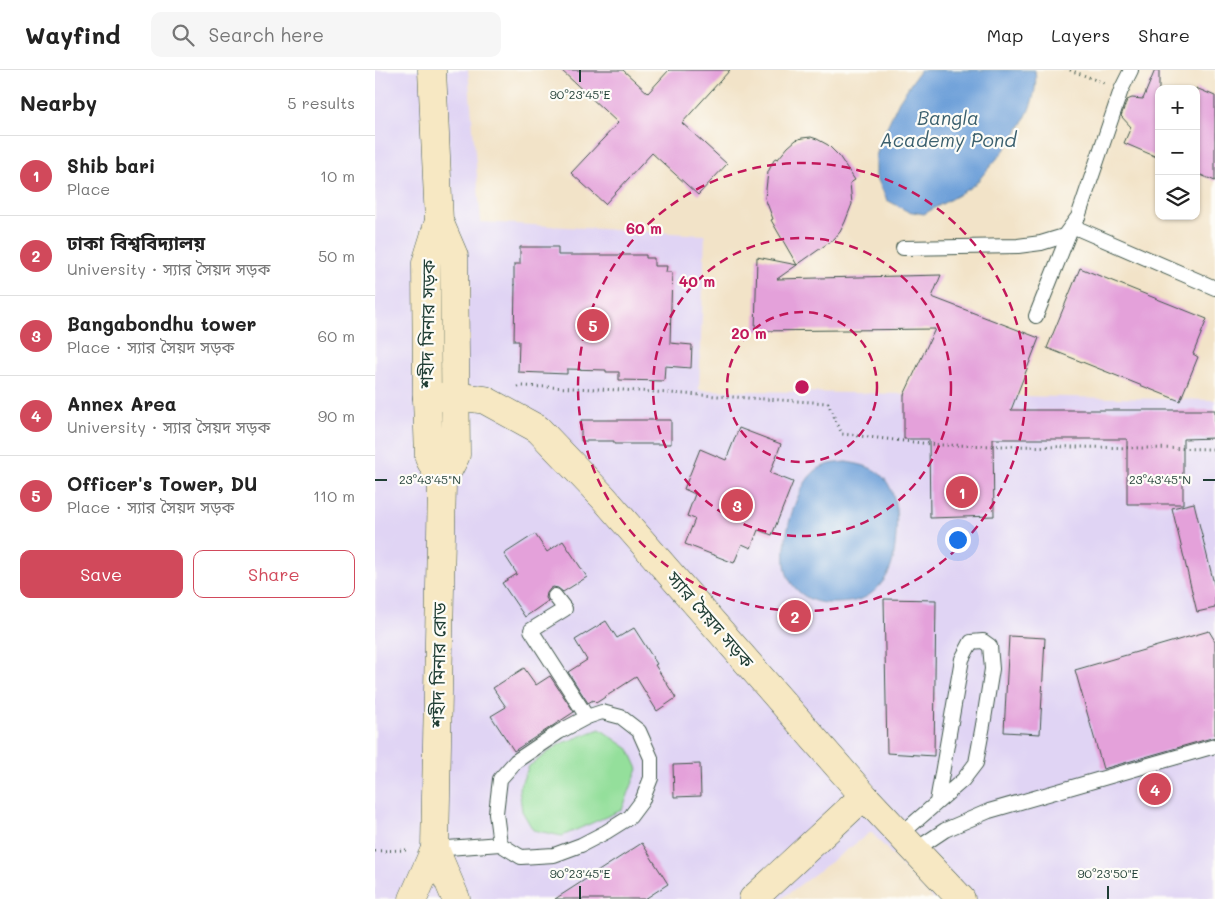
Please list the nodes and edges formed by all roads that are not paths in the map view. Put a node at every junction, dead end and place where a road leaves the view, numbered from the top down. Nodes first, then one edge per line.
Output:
1 (432, 70) edge
2 (1131, 70) edge
3 (439, 221) junction
4 (1072, 226) junction
5 (903, 248) dead end
6 (1215, 288) edge
7 (1036, 316) dead end
8 (456, 396) junction
9 (427, 398) junction
10 (441, 482) junction
11 (555, 596) dead end
12 (587, 717) junction
13 (1215, 746) edge
14 (863, 796) junction
15 (937, 802) junction
16 (908, 843) junction
17 (500, 844) junction
18 (435, 849) junction
19 (413, 899) edge
20 (456, 899) edge
21 (753, 899) edge
22 (961, 899) edge

1 - 3 main road, শহীদ মিনার সড়ক
2 - 4 lane
3 - 8 main road, শহীদ মিনার সড়ক
3 - 9 main road, শহীদ মিনার সড়ক
4 - 5 lane
4 - 6 lane
4 - 7 lane
8 - 9 main road, স্যার সৈয়দ সড়ক
8 - 10 main road, শহীদ মিনার রোড
8 - 14 main road, স্যার সৈয়দ সড়ক
9 - 10 main road, শহীদ মিনার রোড
10 - 18 main road, শহীদ মিনার রোড
11 - 12 lane
12 - 17 lane
12 - 17 lane
13 - 16 lane
14 - 16 main road, স্যার সৈয়দ সড়ক
14 - 21 main road
15 - 15 lane
15 - 16 lane
16 - 22 main road, স্যার সৈয়দ সড়ক
17 - 18 lane
18 - 19 main road, শহীদ মিনার রোড
18 - 20 main road, শহীদ মিনার রোড

